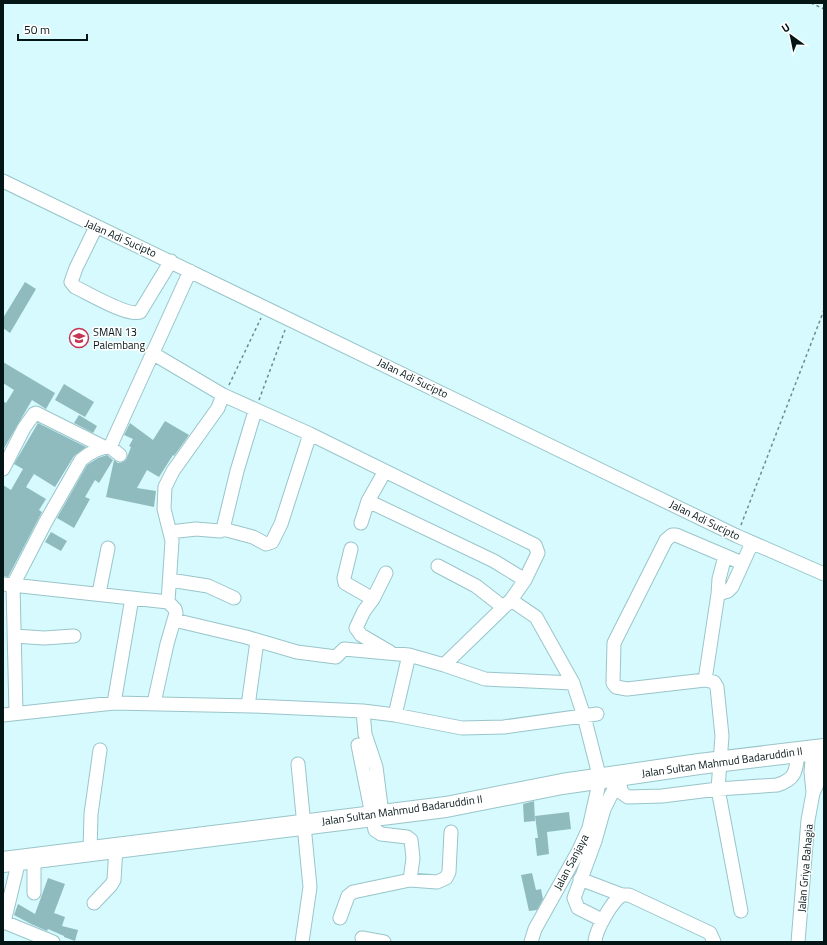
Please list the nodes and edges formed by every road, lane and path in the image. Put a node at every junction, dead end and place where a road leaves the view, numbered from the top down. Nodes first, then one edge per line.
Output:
1 (810, 3) edge
2 (824, 9) edge
3 (3, 181) edge
4 (96, 227) junction
5 (171, 261) junction
6 (190, 271) junction
7 (266, 308) junction
8 (824, 310) edge
9 (290, 320) junction
10 (152, 353) junction
11 (223, 395) junction
12 (255, 411) junction
13 (310, 434) junction
14 (107, 447) junction
15 (120, 455) dead end
16 (3, 469) edge
17 (385, 471) junction
18 (368, 501) junction
19 (361, 523) dead end
20 (223, 529) junction
21 (170, 532) junction
22 (737, 536) junction
23 (752, 543) junction
24 (108, 548) dead end
25 (351, 549) dead end
26 (725, 556) junction
27 (742, 563) junction
28 (438, 566) dead end
29 (386, 573) dead end
30 (824, 574) edge
31 (170, 580) junction
32 (525, 580) junction
33 (8, 584) edge
34 (99, 593) junction
35 (718, 594) junction
36 (132, 598) junction
37 (234, 598) dead end
38 (373, 599) junction
39 (168, 602) junction
40 (507, 603) junction
41 (174, 620) junction
42 (14, 636) junction
43 (74, 636) dead end
44 (257, 641) junction
45 (390, 652) junction
46 (409, 655) junction
47 (444, 665) junction
48 (705, 680) junction
49 (573, 683) junction
50 (114, 703) junction
51 (154, 703) junction
52 (248, 706) junction
53 (364, 711) junction
54 (9, 714) edge
55 (395, 715) junction
56 (590, 715) junction
57 (358, 745) dead end
58 (100, 750) dead end
59 (814, 750) edge
60 (720, 762) junction
61 (298, 764) dead end
62 (613, 779) junction
63 (718, 789) junction
64 (378, 815) junction
65 (305, 824) junction
66 (451, 832) dead end
67 (116, 847) junction
68 (90, 851) junction
69 (19, 860) edge
70 (580, 878) junction
71 (410, 880) junction
72 (34, 893) dead end
73 (622, 895) junction
74 (94, 903) dead end
75 (741, 912) dead end
76 (340, 918) dead end
77 (602, 920) junction
78 (4, 924) edge
79 (362, 938) dead end
80 (53, 942) edge
81 (302, 942) edge
82 (384, 942) edge
83 (531, 942) edge
84 (595, 942) edge
85 (714, 942) edge
86 (798, 942) edge

1 - 2 path
3 - 4 street, Jalan Adi Sucipto
4 - 5 street, Jalan Adi Sucipto
4 - 5 street
5 - 6 street, Jalan Adi Sucipto
6 - 7 street, Jalan Adi Sucipto
6 - 10 street
7 - 9 street, Jalan Adi Sucipto
7 - 11 path
8 - 22 path
9 - 12 path
9 - 22 street, Jalan Adi Sucipto
10 - 11 street
10 - 14 street
11 - 12 street
11 - 21 street
12 - 13 street
12 - 20 street
13 - 17 street
13 - 20 street
14 - 15 street
14 - 16 street
14 - 33 street
17 - 18 street
17 - 32 street
18 - 19 street
18 - 32 street
20 - 21 street
21 - 31 street
22 - 23 street, Jalan Adi Sucipto
23 - 27 street
23 - 30 street, Jalan Adi Sucipto
24 - 34 street
25 - 38 street
26 - 27 street
26 - 35 street
26 - 48 street
27 - 35 street
28 - 40 street
29 - 38 street
31 - 37 street
31 - 39 street
32 - 40 street
33 - 34 street
33 - 42 street
34 - 36 street
35 - 48 street
36 - 39 street
36 - 50 street
38 - 45 street
39 - 41 street
40 - 47 street
40 - 49 street
41 - 44 street
41 - 51 street
42 - 43 street
42 - 54 street
44 - 45 street
44 - 52 street
45 - 46 street
46 - 47 street
46 - 55 street
47 - 49 street
48 - 60 street
49 - 56 street
50 - 51 street
50 - 54 street
51 - 52 street
52 - 53 street
53 - 55 street
53 - 64 street
55 - 56 street
56 - 62 street
57 - 64 street
58 - 68 street
59 - 60 highway, Jalan Sultan Mahmud Badaruddin II
59 - 63 street
59 - 86 street, Jalan Griya Bahagia
60 - 62 highway, Jalan Sultan Mahmud Badaruddin II
60 - 63 street
61 - 65 street
62 - 63 street
62 - 64 highway, Jalan Sultan Mahmud Badaruddin II
62 - 70 street
62 - 83 street, Jalan Sanjaya
63 - 75 street
64 - 65 highway, Jalan Sultan Mahmud Badaruddin II
64 - 71 street
65 - 67 highway, Jalan Sultan Mahmud Badaruddin II
65 - 81 street
66 - 71 street
67 - 68 highway, Jalan Sultan Mahmud Badaruddin II
67 - 74 street
68 - 69 highway, Jalan Sultan Mahmud Badaruddin II
69 - 72 street
69 - 78 street
70 - 73 street
70 - 77 street
71 - 76 street
73 - 77 street
73 - 85 street
77 - 84 street
78 - 80 street
79 - 82 street

